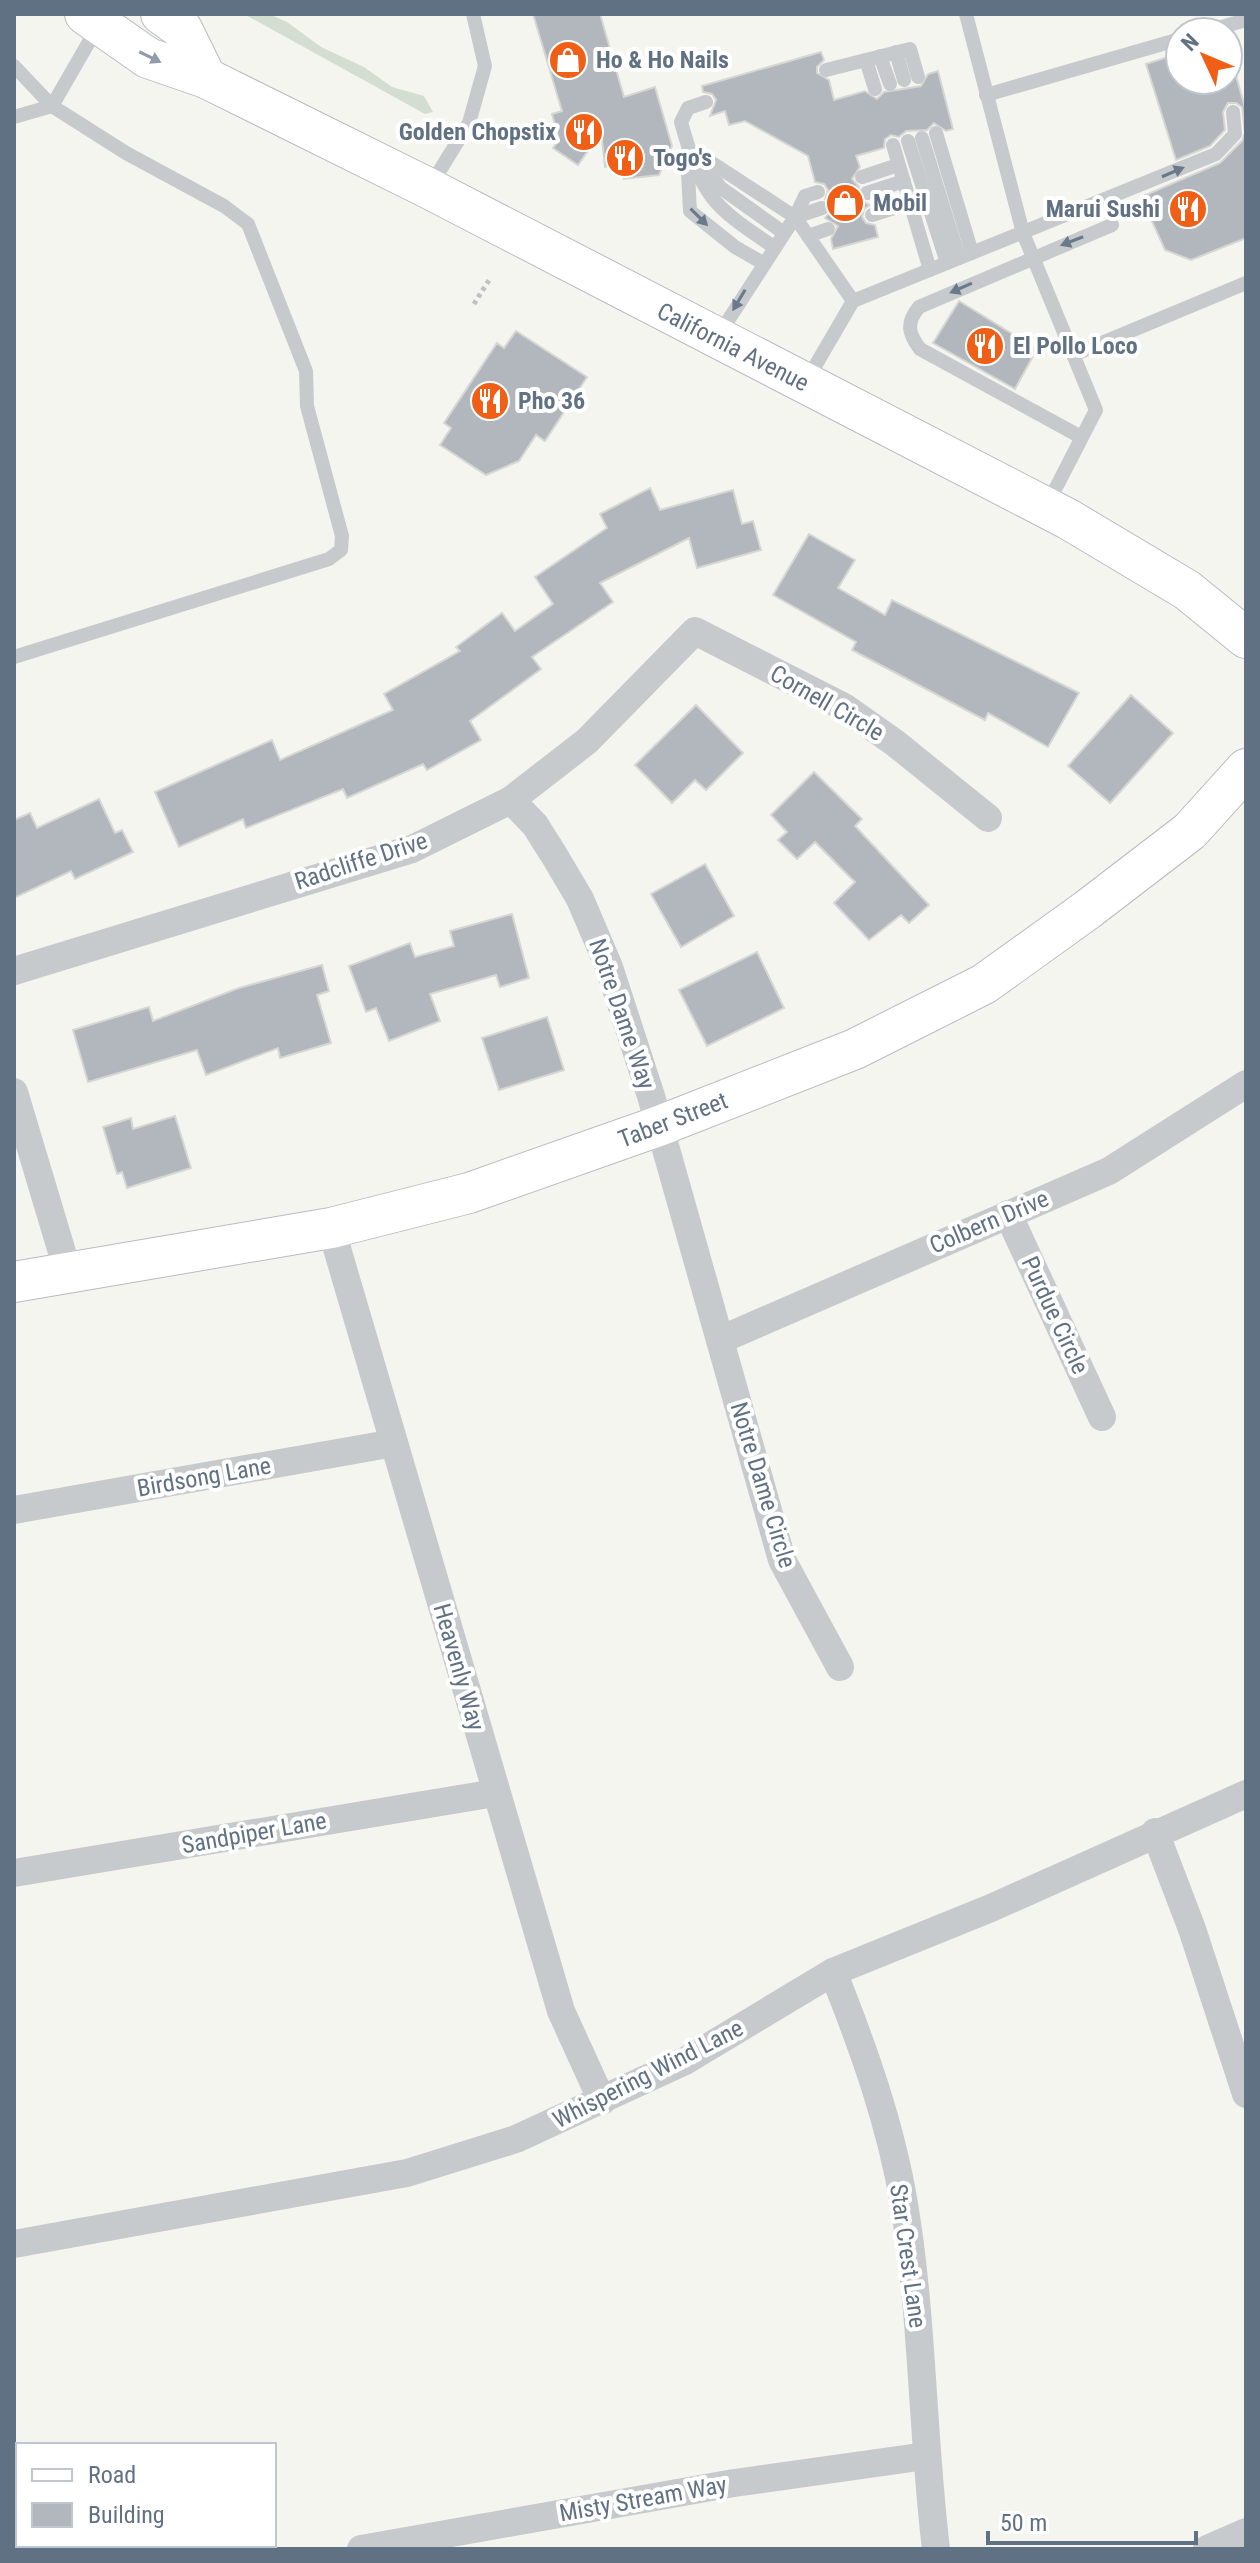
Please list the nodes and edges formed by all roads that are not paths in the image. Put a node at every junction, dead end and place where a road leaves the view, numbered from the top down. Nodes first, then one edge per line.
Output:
1 (161, 14) edge
2 (473, 14) edge
3 (966, 14) edge
4 (92, 19) edge
5 (1164, 44) edge
6 (873, 58) junction
7 (14, 66) edge
8 (826, 70) dead end
9 (206, 78) junction
10 (986, 95) junction
11 (706, 102) dead end
12 (52, 106) junction
13 (1233, 112) dead end
14 (14, 117) edge
15 (687, 144) junction
16 (920, 145) junction
17 (898, 163) junction
18 (862, 177) dead end
19 (904, 181) junction
20 (428, 188) junction
21 (818, 192) dead end
22 (867, 193) dead end
23 (910, 203) junction
24 (822, 208) dead end
25 (872, 215) dead end
26 (795, 217) junction
27 (1112, 225) dead end
28 (828, 229) dead end
29 (784, 233) junction
30 (1023, 233) junction
31 (808, 236) junction
32 (774, 247) junction
33 (1032, 256) junction
34 (959, 258) junction
35 (763, 263) junction
36 (930, 270) junction
37 (1246, 283) edge
38 (853, 301) junction
39 (716, 338) junction
40 (1073, 355) junction
41 (805, 384) junction
42 (1081, 437) junction
43 (1046, 507) junction
44 (695, 631) joint
45 (1246, 638) edge
46 (14, 657) edge
47 (1246, 769) edge
48 (511, 800) junction
49 (988, 818) dead end
50 (14, 971) edge
51 (1246, 1084) edge
52 (14, 1092) edge
53 (659, 1126) junction
54 (1008, 1214) junction
55 (331, 1228) junction
56 (68, 1272) junction
57 (14, 1282) edge
58 (720, 1340) junction
59 (1102, 1417) dead end
60 (394, 1443) junction
61 (14, 1510) edge
62 (840, 1667) dead end
63 (495, 1793) junction
64 (1246, 1794) edge
65 (1155, 1832) junction
66 (14, 1873) edge
67 (833, 1972) junction
68 (1246, 2094) edge
69 (602, 2101) junction
70 (14, 2244) edge
71 (926, 2456) junction
72 (1246, 2532) edge
73 (361, 2549) edge
74 (936, 2549) edge
75 (1207, 2549) edge

1 - 9 main road
2 - 20 lane
3 - 10 lane
4 -> 9 main road, California Avenue
4 - 12 lane
5 - 10 lane
6 - 6 lane
6 - 8 lane
7 - 12 lane
9 - 20 main road, California Avenue
10 - 30 lane
11 - 15 lane
12 - 14 lane
12 - 46 lane
30 -> 13 lane
15 - 26 lane
15 - 29 lane
15 - 32 lane
15 -> 35 lane
16 - 17 lane
16 - 34 lane
16 - 34 lane
17 - 18 lane
17 - 19 lane
19 - 22 lane
19 - 23 lane
20 - 39 main road, California Avenue
21 - 26 lane
23 - 25 lane
23 - 36 lane
24 - 26 lane
26 - 29 lane
26 - 31 lane
27 -> 33 lane
28 - 31 lane
29 - 32 lane
30 - 33 lane
30 - 34 lane
31 - 38 lane
32 - 35 lane
33 - 40 lane
33 -> 42 lane
34 - 36 lane
35 -> 39 lane
36 - 38 lane
37 - 40 lane
38 - 41 lane
39 - 41 main road, California Avenue
40 - 42 lane
41 - 43 main road, California Avenue
42 - 43 lane
43 - 45 main road, California Avenue
44 - 48 street, Radcliffe Drive
44 - 49 street, Cornell Circle
47 - 53 main road, Taber Street
48 - 50 street, Radcliffe Drive
48 - 53 street, Notre Dame Way
51 - 54 street, Colbern Drive
52 - 56 street
53 - 55 main road, Taber Street
53 - 58 street, Notre Dame Way
54 - 58 street, Colbern Drive
54 - 59 street, Purdue Circle
55 - 56 main road, Taber Street
55 - 60 street, Heavenly Way
56 - 57 main road, Taber Street
58 - 62 street, Notre Dame Circle
60 - 61 street, Birdsong Lane
60 - 63 street, Heavenly Way
63 - 66 street, Sandpiper Lane
63 - 69 street, Heavenly Way
64 - 65 street, Whispering Wind Lane
65 - 67 street, Whispering Wind Lane
65 - 68 street
67 - 69 street, Whispering Wind Lane
67 - 71 street, Star Crest Lane
69 - 70 street, Whispering Wind Lane
71 - 73 street, Misty Stream Way
71 - 74 street, Star Crest Lane
72 - 75 street

